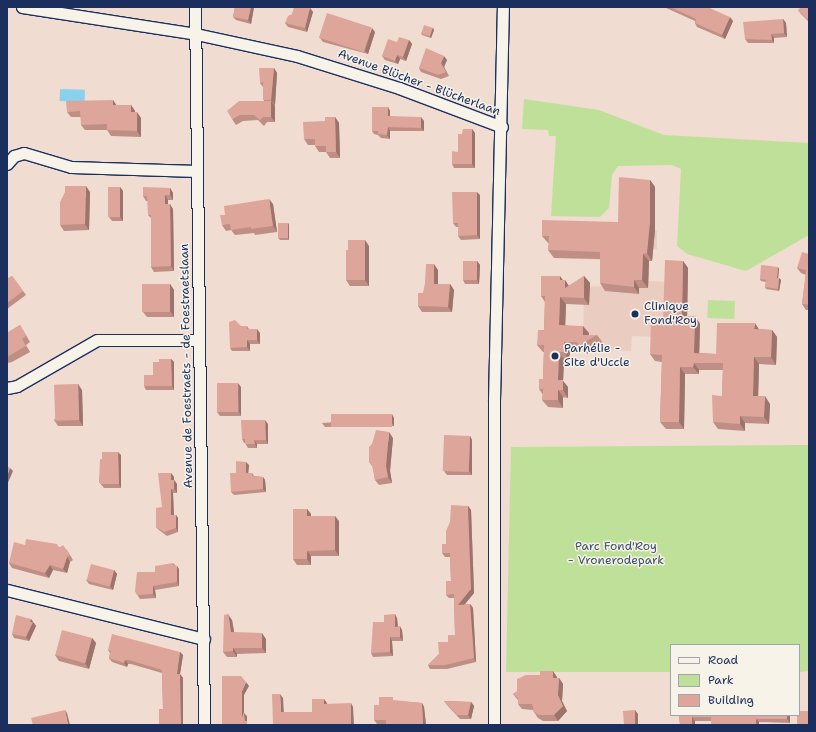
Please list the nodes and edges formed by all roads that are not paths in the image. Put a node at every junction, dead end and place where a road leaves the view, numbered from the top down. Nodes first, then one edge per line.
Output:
1 (22, 7) edge
2 (195, 7) edge
3 (503, 7) edge
4 (196, 34) junction
5 (502, 127) junction
6 (7, 164) edge
7 (197, 171) junction
8 (198, 340) junction
9 (7, 388) edge
10 (7, 590) edge
11 (204, 638) junction
12 (204, 725) edge
13 (494, 725) edge

1 - 4 street, Avenue Blücher - Blücherlaan
2 - 4 street, Avenue de Foestraets - de Foestraetslaan
3 - 5 street
4 - 5 street, Avenue Blücher - Blücherlaan
4 - 7 street, Avenue de Foestraets - de Foestraetslaan
5 - 13 street
6 - 7 street
7 - 8 street, Avenue de Foestraets - de Foestraetslaan
8 - 9 street
8 - 11 street, Avenue de Foestraets - de Foestraetslaan
10 - 11 street
11 - 12 street, Avenue de Foestraets - de Foestraetslaan

